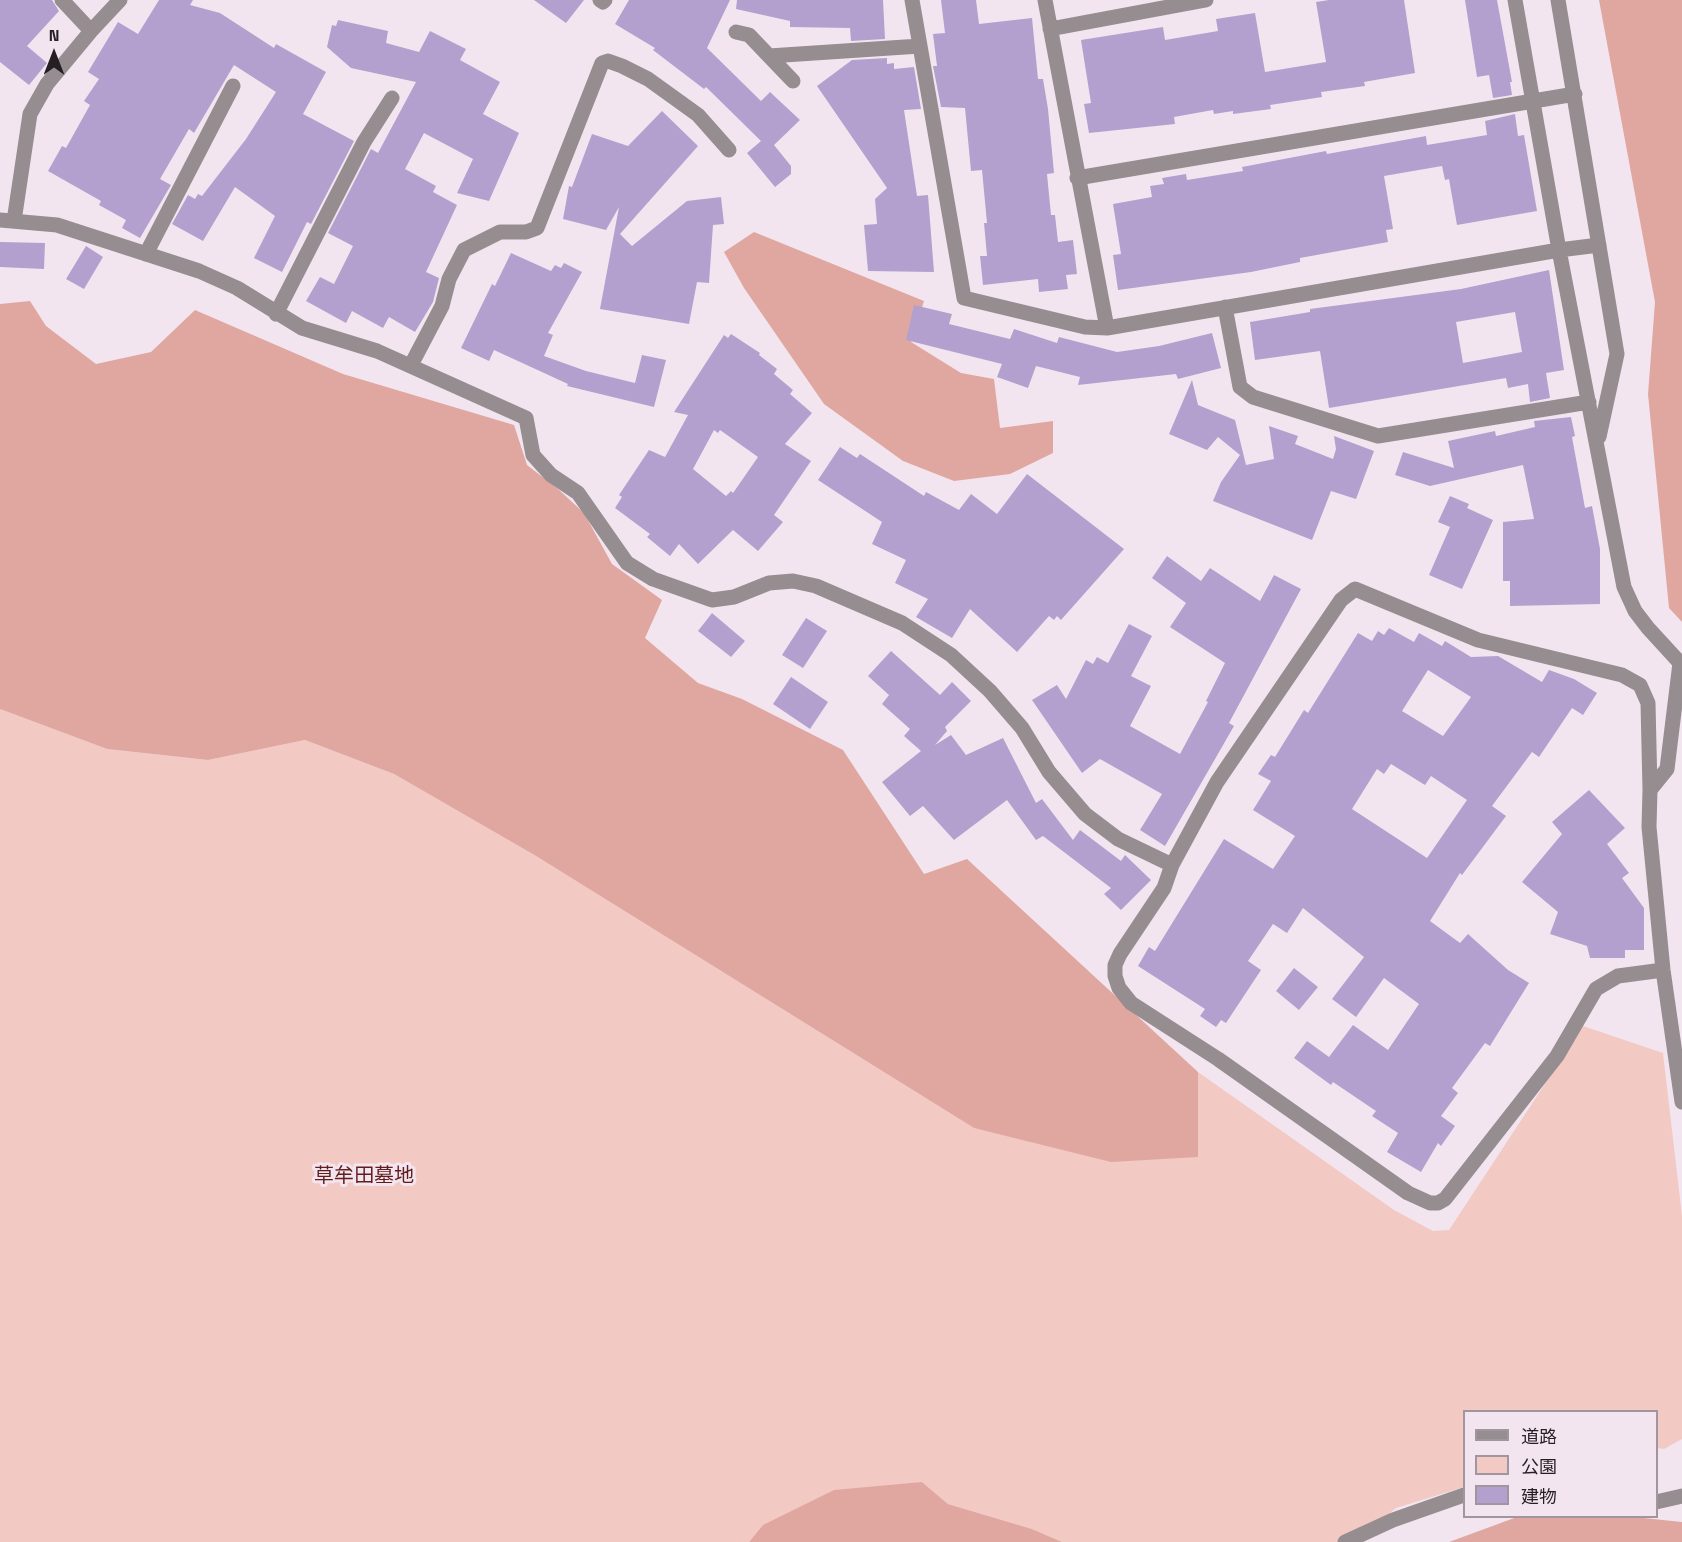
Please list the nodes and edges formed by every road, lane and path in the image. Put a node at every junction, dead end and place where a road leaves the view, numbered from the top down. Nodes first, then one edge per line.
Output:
1 (62, 0) edge
2 (120, 0) edge
3 (600, 0) edge
4 (604, 0) edge
5 (912, 0) edge
6 (1045, 0) edge
7 (1206, 0) edge
8 (1515, 0) edge
9 (1558, 0) edge
10 (1050, 28) junction
11 (91, 31) junction
12 (736, 32) dead end
13 (920, 46) junction
14 (769, 56) junction
15 (793, 81) dead end
16 (233, 86) dead end
17 (1575, 94) junction
18 (392, 98) dead end
19 (1534, 102) junction
20 (729, 150) dead end
21 (1077, 178) junction
22 (7, 221) edge
23 (1599, 245) junction
24 (1559, 249) junction
25 (146, 254) junction
26 (1225, 307) junction
27 (276, 314) junction
28 (1107, 328) junction
29 (411, 365) junction
30 (1589, 402) junction
31 (1598, 444) junction
32 (1650, 790) junction
33 (1172, 865) junction
34 (1663, 970) junction
35 (1682, 1102) edge
36 (1463, 1495) edge
37 (1682, 1496) edge
38 (1658, 1502) edge
39 (1346, 1542) edge

1 - 11 street
2 - 11 street
3 - 4 street
5 - 13 street
6 - 10 street
7 - 10 street
8 - 19 street
9 - 17 street
10 - 21 street
11 - 22 street
12 - 14 street
13 - 14 street
13 - 28 street
14 - 15 street
16 - 25 street
17 - 19 street
17 - 23 street
18 - 27 street
19 - 21 street
19 - 24 street
20 - 29 street
21 - 28 street
22 - 25 street
23 - 24 street
23 - 31 street
24 - 26 street
24 - 30 street
25 - 27 street
26 - 28 street
26 - 30 street
27 - 29 street
29 - 33 street
30 - 31 street
31 - 32 street
32 - 33 street
32 - 34 street
33 - 34 street
34 - 35 street
36 - 39 street
37 - 38 street

